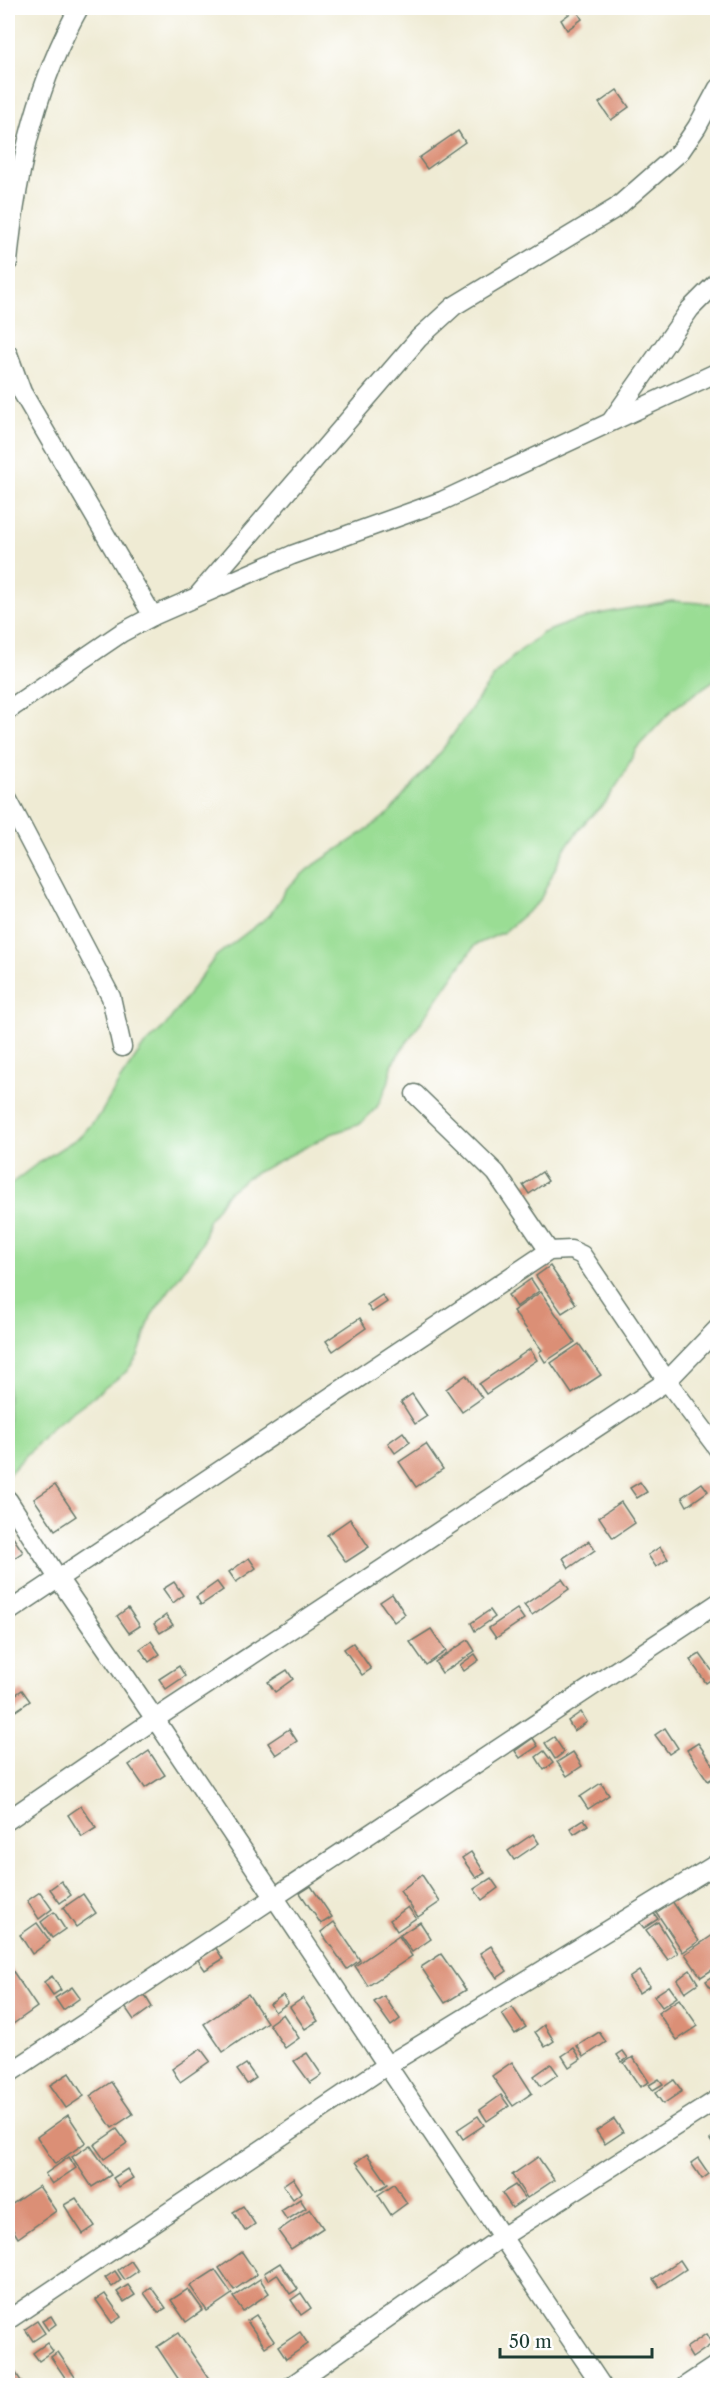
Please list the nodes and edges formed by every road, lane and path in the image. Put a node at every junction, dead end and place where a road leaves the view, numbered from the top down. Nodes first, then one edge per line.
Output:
1 (79, 8) edge
2 (717, 88) edge
3 (9, 221) edge
4 (8, 262) edge
5 (717, 281) edge
6 (8, 354) edge
7 (717, 372) edge
8 (610, 422) junction
9 (196, 597) junction
10 (153, 616) junction
11 (8, 710) edge
12 (8, 800) edge
13 (122, 1047) dead end
14 (415, 1094) dead end
15 (549, 1251) junction
16 (717, 1328) edge
17 (667, 1381) junction
18 (717, 1449) edge
19 (8, 1500) edge
20 (58, 1578) junction
21 (717, 1603) edge
22 (8, 1612) edge
23 (155, 1719) junction
24 (8, 1820) edge
25 (717, 1863) edge
26 (273, 1897) junction
27 (386, 2066) junction
28 (8, 2074) edge
29 (717, 2100) edge
30 (502, 2237) junction
31 (8, 2320) edge
32 (717, 2364) edge
33 (291, 2385) edge
34 (602, 2385) edge
35 (686, 2385) edge

1 - 3 street
2 - 9 street
3 - 4 street
5 - 8 street
6 - 10 street
7 - 8 street
8 - 9 street
9 - 10 street
10 - 11 street
12 - 13 street
14 - 15 street
15 - 17 street
15 - 20 street
16 - 17 street
17 - 18 street
17 - 23 street
19 - 20 street
20 - 22 street
20 - 23 street
21 - 26 street
23 - 24 street
23 - 26 street
25 - 27 street
26 - 27 street
26 - 28 street
27 - 30 street
27 - 31 street
29 - 30 street
30 - 33 street
30 - 34 street
32 - 35 street

